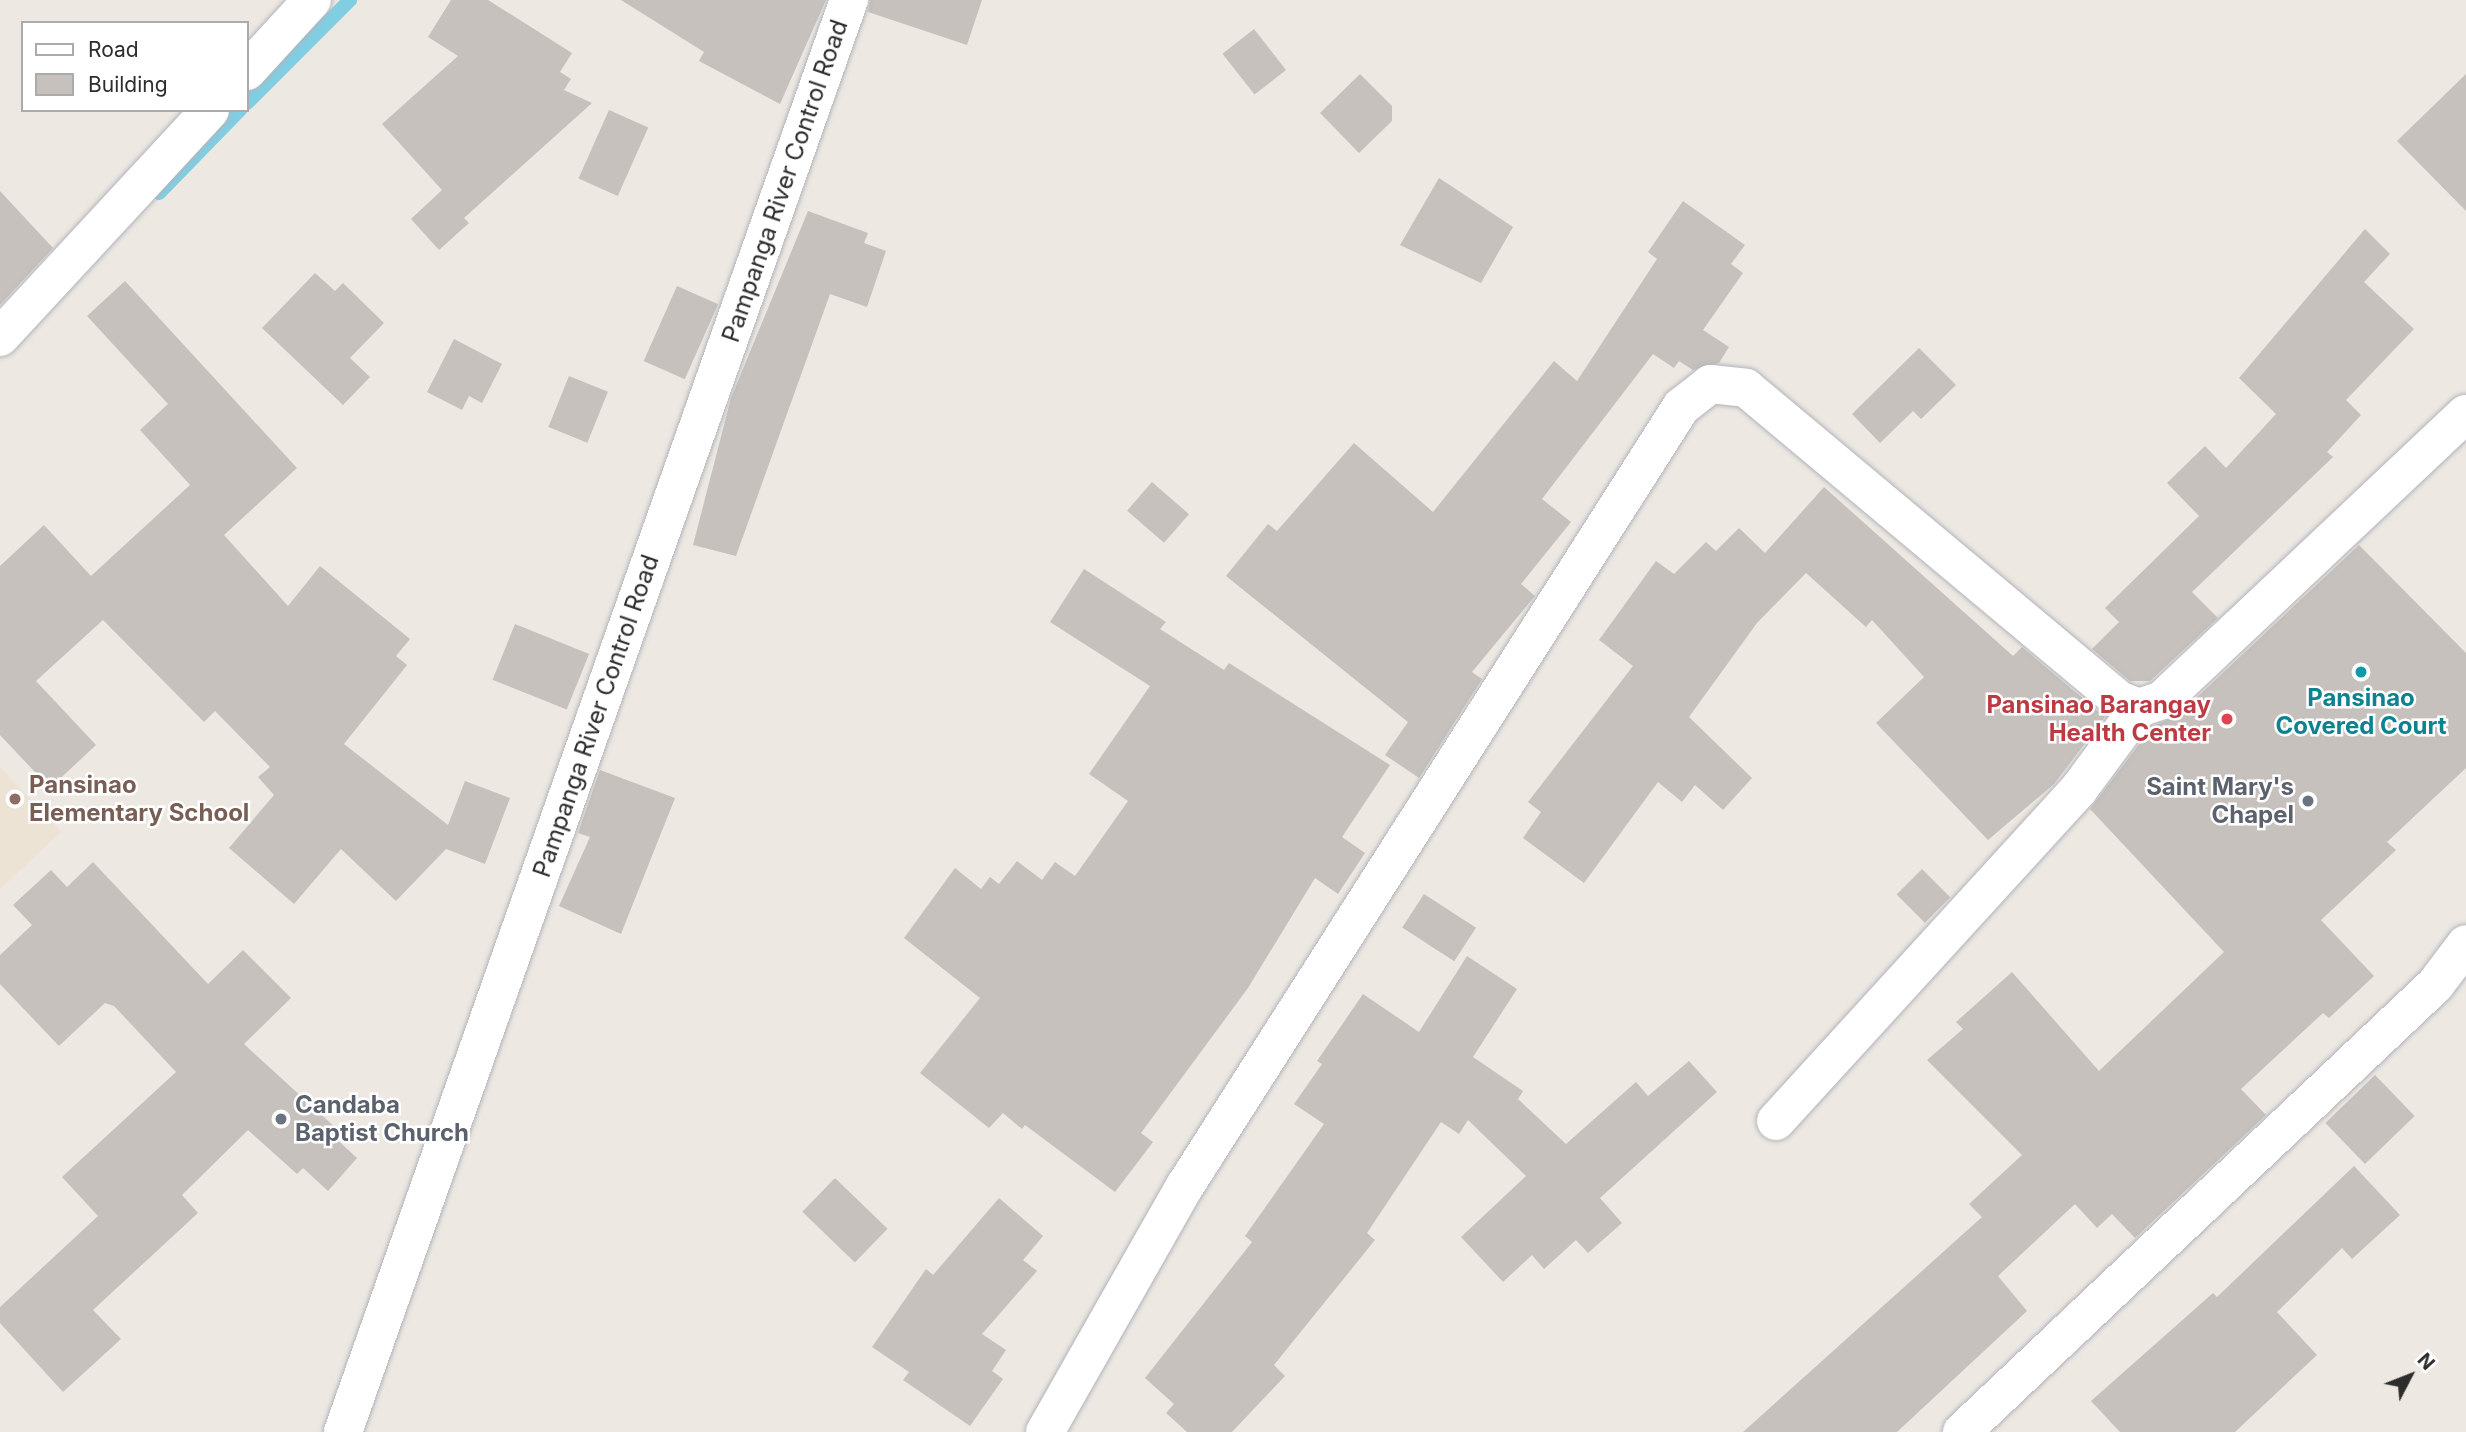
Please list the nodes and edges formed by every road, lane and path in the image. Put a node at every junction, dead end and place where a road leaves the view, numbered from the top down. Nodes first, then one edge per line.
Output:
1 (312, 0) edge
2 (849, 0) edge
3 (248, 70) edge
4 (208, 112) edge
5 (0, 337) edge
6 (2466, 414) edge
7 (2139, 708) junction
8 (2466, 944) edge
9 (1776, 1121) dead end
10 (343, 1432) edge
11 (1045, 1432) edge
12 (1962, 1432) edge

1 - 3 street
2 - 10 street, Pampanga River Control Road
4 - 5 street
6 - 7 street
7 - 9 street
7 - 11 street
8 - 12 street

